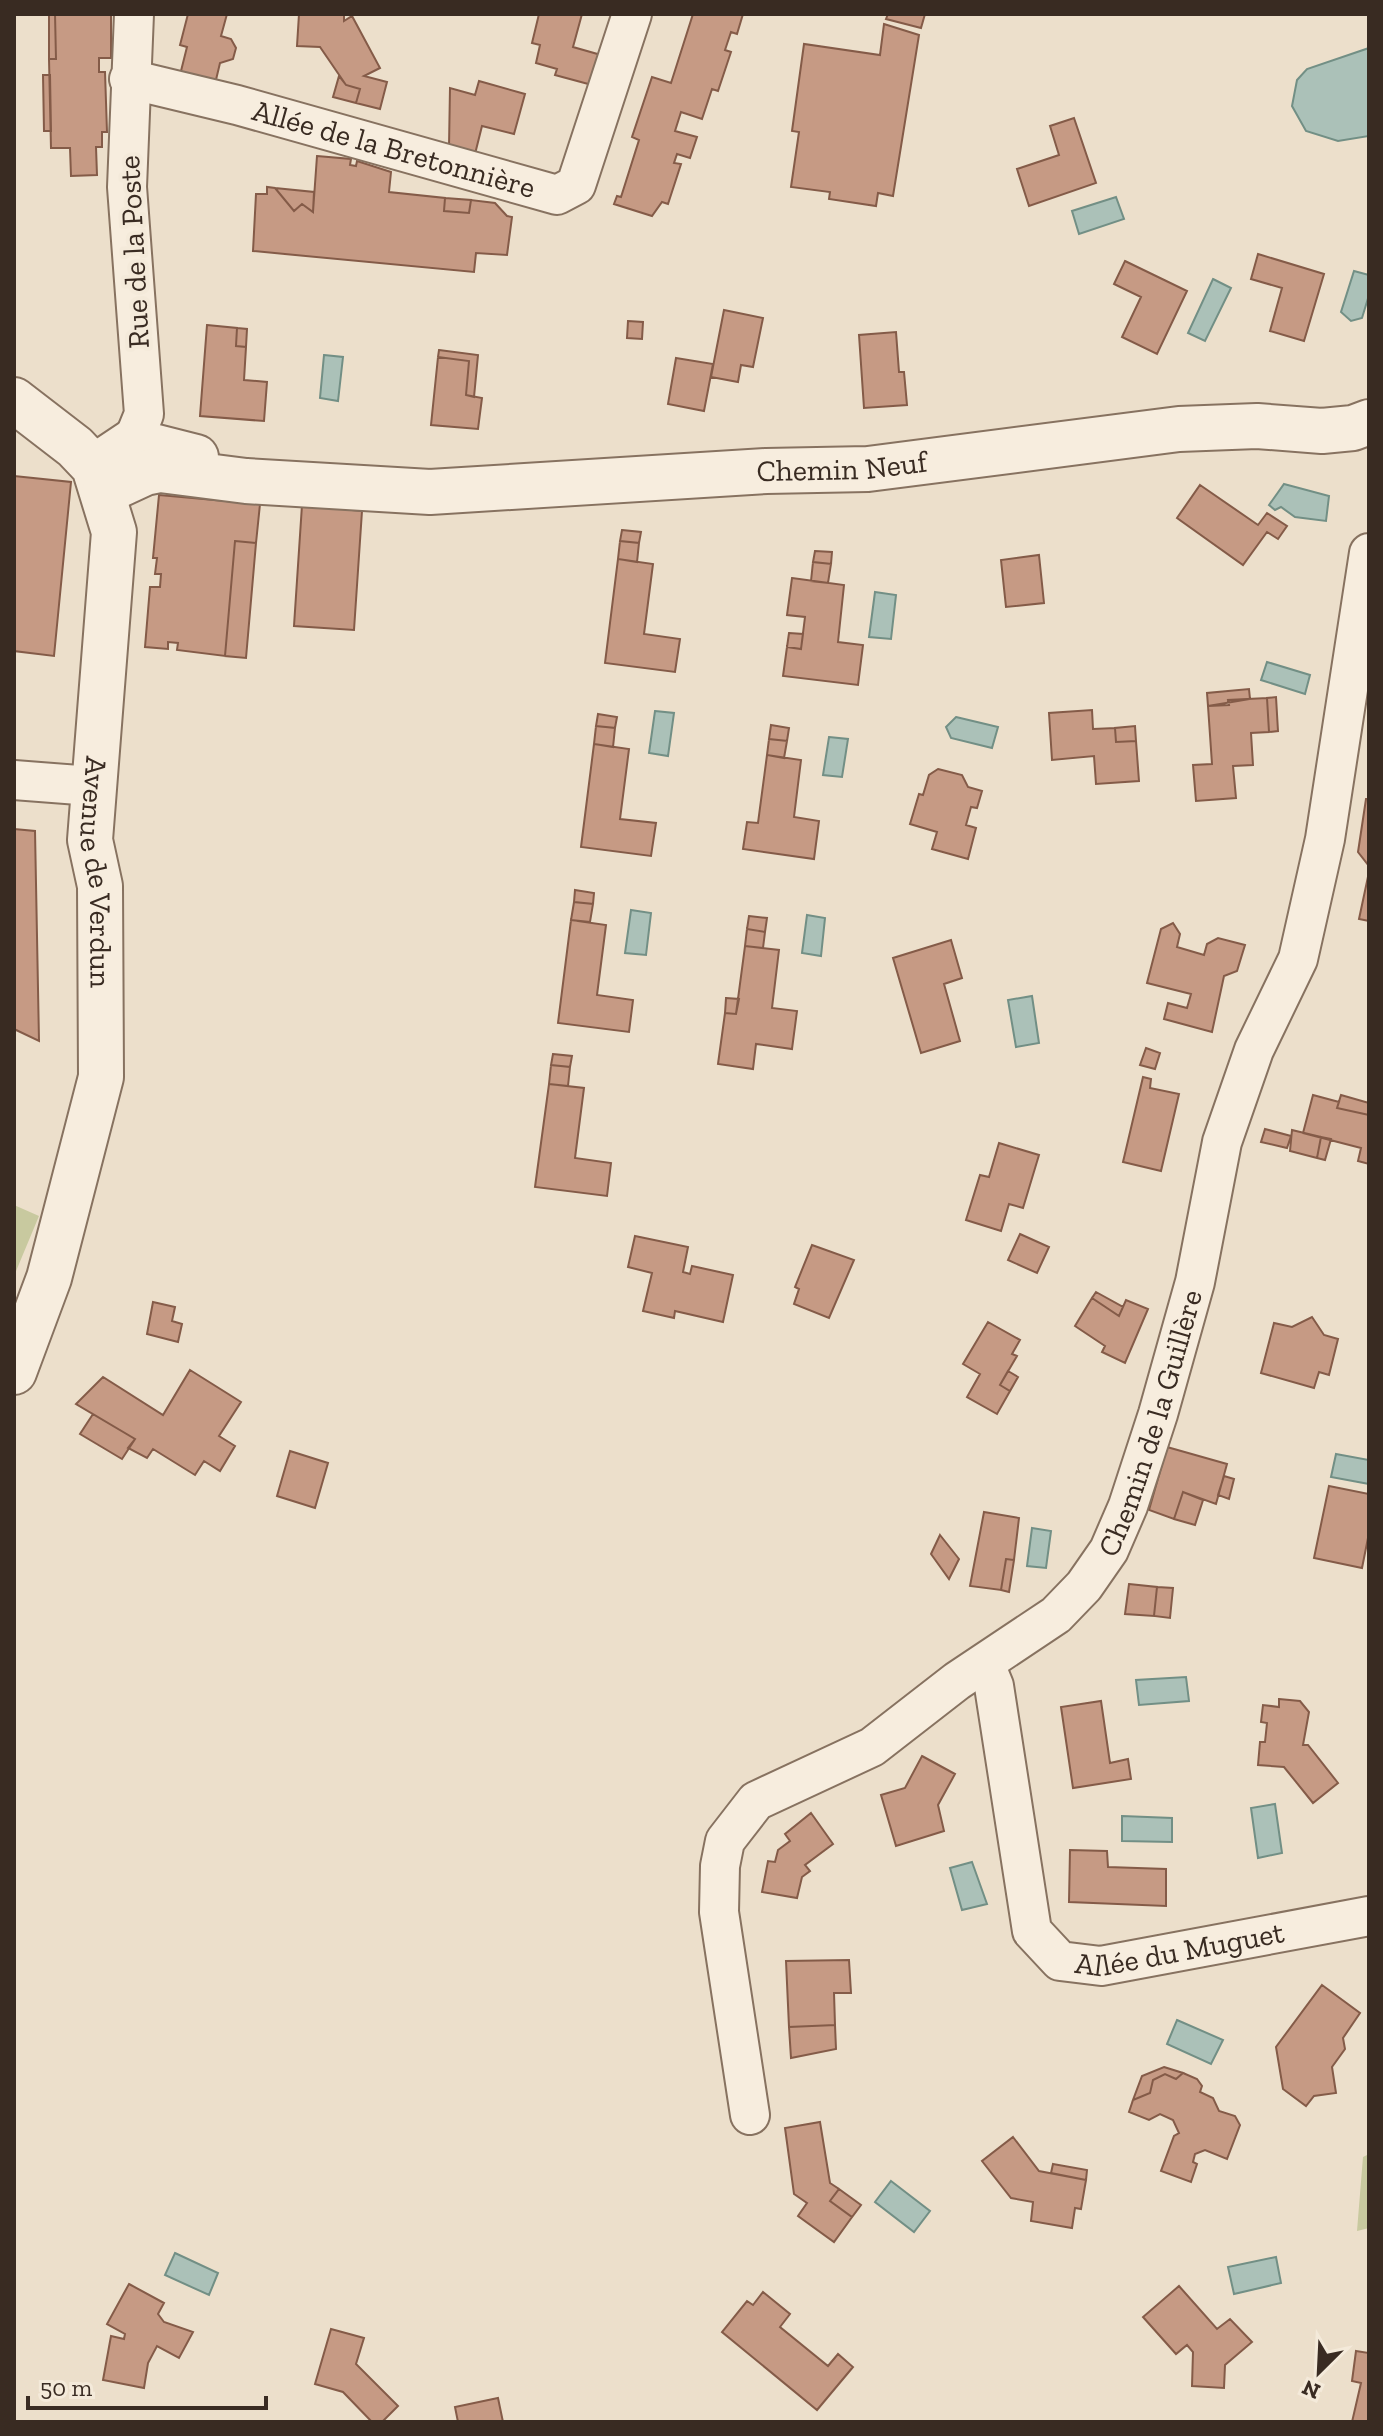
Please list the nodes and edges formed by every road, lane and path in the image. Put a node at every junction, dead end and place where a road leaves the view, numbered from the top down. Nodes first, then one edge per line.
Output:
1 (134, 14) edge
2 (632, 14) edge
3 (129, 79) junction
4 (14, 400) edge
5 (1369, 422) edge
6 (133, 441) junction
7 (99, 480) junction
8 (311, 485) junction
9 (1369, 553) edge
10 (14, 780) edge
11 (92, 786) junction
12 (14, 1372) edge
13 (985, 1664) junction
14 (1369, 1916) edge
15 (750, 2115) dead end

1 - 3 street, Rue de la Poste
2 - 3 street, Allée de la Bretonnière
3 - 6 street, Rue de la Poste
4 - 7 street
5 - 8 street, Chemin Neuf
6 - 7 street
6 - 8 street, Chemin Neuf
7 - 8 street, Chemin Neuf
7 - 11 street, Avenue de Verdun
9 - 13 street, Chemin de la Guillère
10 - 11 street
11 - 12 street, Avenue de Verdun
13 - 14 street, Allée du Muguet
13 - 15 street, Chemin de la Guillère

